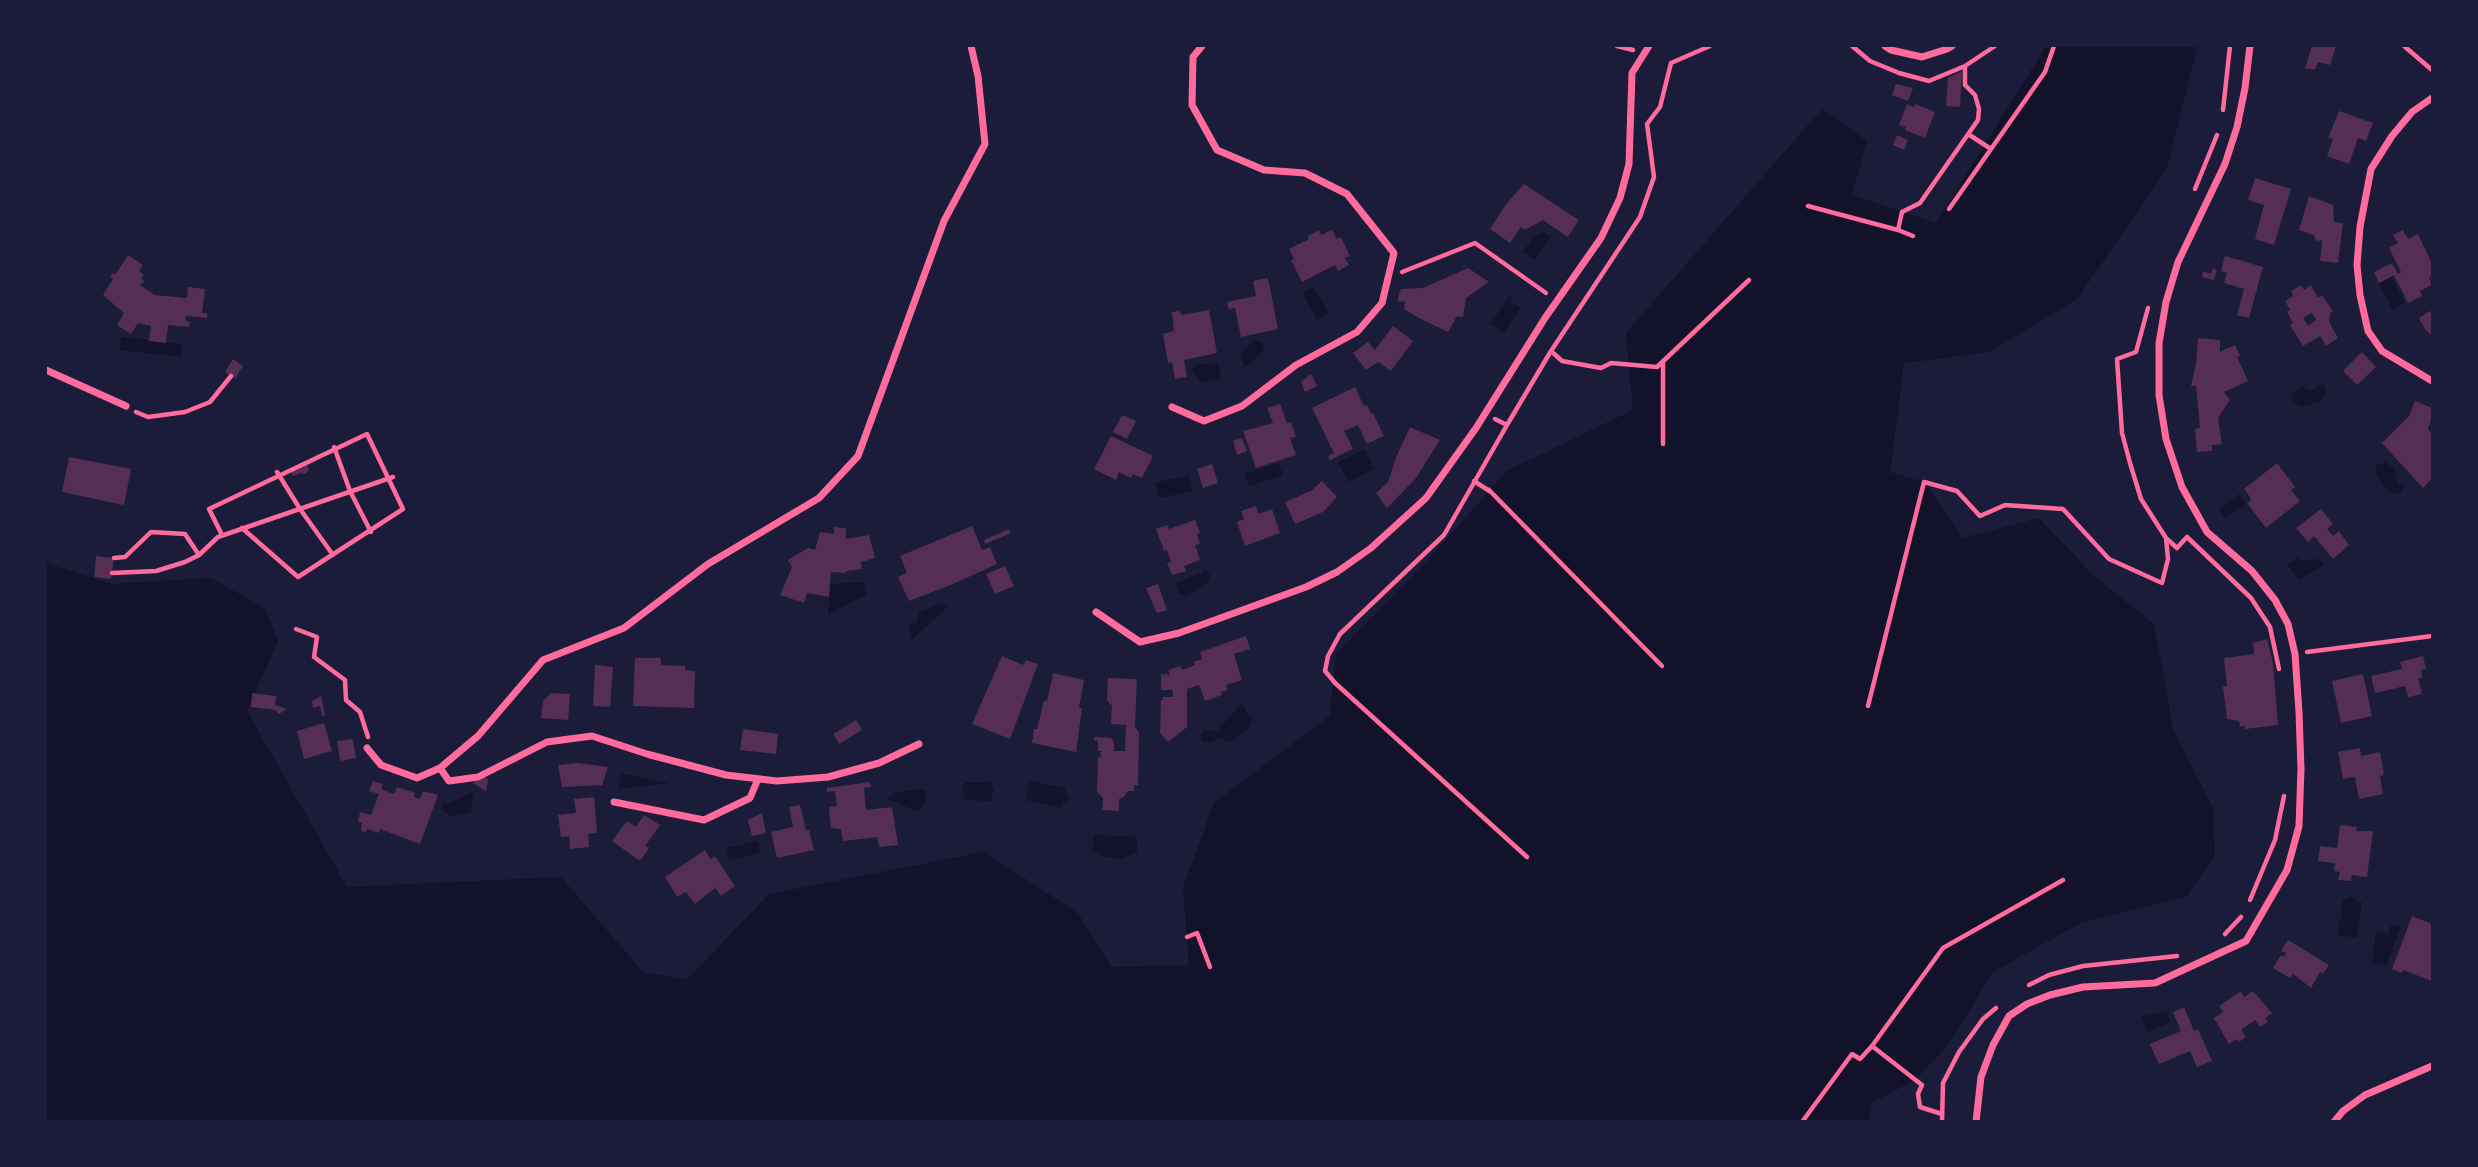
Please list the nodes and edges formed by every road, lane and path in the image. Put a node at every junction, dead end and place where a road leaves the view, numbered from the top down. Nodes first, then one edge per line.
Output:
1 (971, 46) edge
2 (1202, 46) edge
3 (1649, 46) edge
4 (1852, 46) edge
5 (1885, 46) edge
6 (1952, 46) edge
7 (1995, 46) edge
8 (2054, 46) edge
9 (2230, 46) edge
10 (2250, 46) edge
11 (2404, 46) edge
12 (1965, 66) junction
13 (2432, 70) edge
14 (2432, 98) edge
15 (2222, 122) dead end
16 (1968, 134) junction
17 (2217, 135) dead end
18 (1991, 149) junction
19 (2191, 198) dead end
20 (1808, 206) dead end
21 (1949, 209) dead end
22 (1898, 230) junction
23 (1913, 236) dead end
24 (1388, 278) junction
25 (1749, 279) dead end
26 (2151, 299) dead end
27 (1557, 301) junction
28 (1663, 361) junction
29 (46, 370) edge
30 (231, 376) dead end
31 (2432, 381) edge
32 (126, 406) joint
33 (1172, 407) dead end
34 (1485, 414) junction
35 (1507, 425) junction
36 (1663, 444) dead end
37 (334, 447) junction
38 (278, 474) junction
39 (391, 477) junction
40 (1474, 481) junction
41 (351, 491) junction
42 (300, 509) junction
43 (242, 528) junction
44 (371, 532) junction
45 (222, 535) junction
46 (2166, 538) junction
47 (199, 555) junction
48 (334, 556) junction
49 (114, 558) dead end
50 (112, 573) dead end
51 (1096, 612) dead end
52 (296, 629) dead end
53 (2432, 636) edge
54 (2295, 654) junction
55 (1662, 666) dead end
56 (2281, 675) dead end
57 (1868, 706) dead end
58 (919, 744) dead end
59 (367, 748) joint
60 (440, 768) junction
61 (758, 779) junction
62 (2286, 785) dead end
63 (614, 802) dead end
64 (1527, 857) dead end
65 (2063, 880) dead end
66 (1187, 937) dead end
67 (2220, 940) dead end
68 (2190, 954) dead end
69 (1210, 967) dead end
70 (2020, 990) dead end
71 (2001, 1003) dead end
72 (1872, 1046) junction
73 (2432, 1066) edge
74 (1942, 1114) junction
75 (1802, 1122) edge
76 (1942, 1122) edge
77 (1976, 1122) edge
78 (2334, 1122) edge

1 - 60 street
2 - 24 street
3 - 27 street
4 - 12 path
5 - 6 street
7 - 12 path
8 - 18 path
9 - 15 path
10 - 54 street
11 - 13 path
12 - 16 path
14 - 31 street
16 - 18 path
16 - 22 path
17 - 19 path
18 - 21 path
20 - 22 path
22 - 23 path
24 - 27 path
24 - 33 street
25 - 28 path
26 - 46 path
27 - 34 street
28 - 35 path
28 - 36 path
29 - 32 street
30 - 32 path
34 - 35 path
34 - 51 street
35 - 40 path
37 - 38 path
37 - 39 path
37 - 41 path
38 - 42 path
38 - 45 path
39 - 41 path
39 - 44 path
40 - 55 path
40 - 64 path
41 - 42 path
41 - 44 path
42 - 43 path
42 - 48 path
43 - 45 path
43 - 48 path
44 - 48 path
45 - 47 path
46 - 56 path
46 - 57 path
47 - 49 path
47 - 50 path
52 - 59 path
53 - 54 path
54 - 77 street
58 - 61 street
59 - 60 street
60 - 61 street
61 - 63 street
62 - 67 path
65 - 72 path
66 - 69 path
68 - 70 path
71 - 74 path
72 - 74 path
72 - 75 path
73 - 78 street
74 - 76 path

